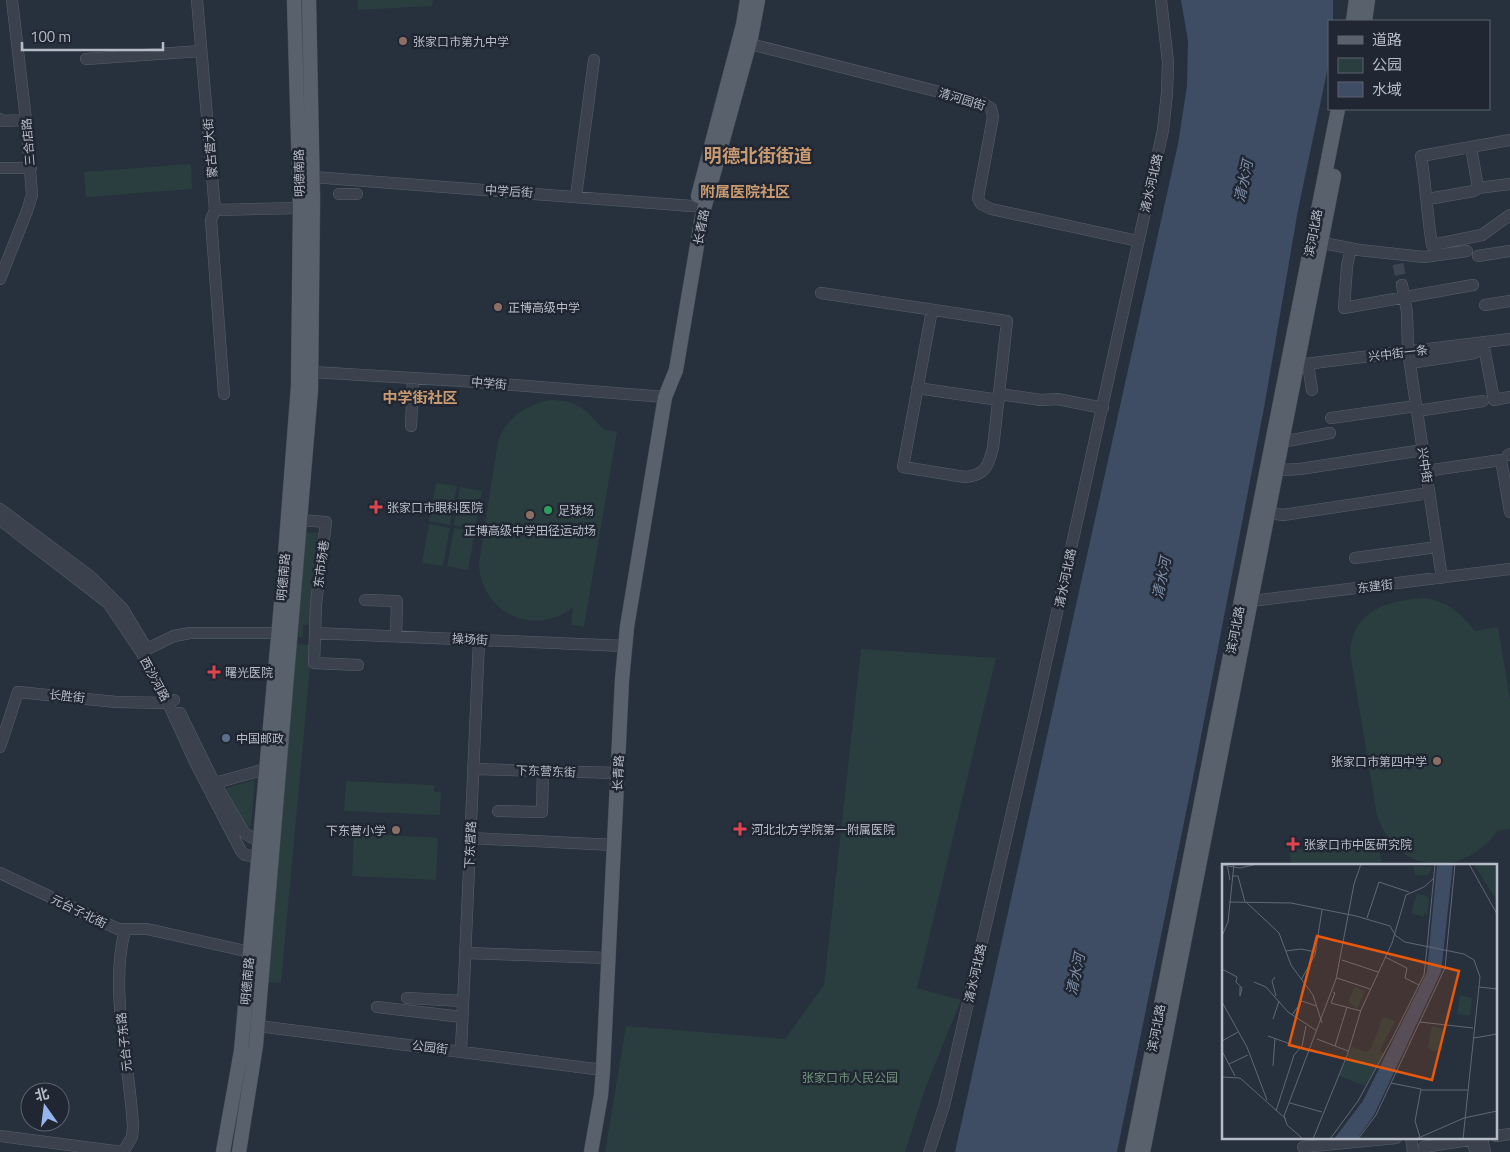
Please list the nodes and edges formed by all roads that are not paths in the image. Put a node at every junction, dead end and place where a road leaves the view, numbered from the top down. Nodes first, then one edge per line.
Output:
1 (12, 0) edge
2 (198, 0) edge
3 (294, 0) edge
4 (309, 0) edge
5 (747, 0) edge
6 (758, 0) edge
7 (1160, 0) edge
8 (1356, 0) edge
9 (1368, 0) edge
10 (1353, 20) edge
11 (1365, 20) edge
12 (744, 43) junction
13 (201, 51) junction
14 (86, 59) dead end
15 (594, 60) dead end
16 (1338, 110) edge
17 (1348, 110) edge
18 (0, 120) edge
19 (26, 120) junction
20 (1510, 140) edge
21 (1471, 147) junction
22 (0, 168) edge
23 (31, 168) junction
24 (313, 177) junction
25 (350, 180) junction
26 (1510, 184) edge
27 (1478, 188) junction
28 (433, 189) junction
29 (404, 190) dead end
30 (348, 194) dead end
31 (461, 194) dead end
32 (576, 196) junction
33 (1428, 199) junction
34 (304, 202) junction
35 (700, 206) junction
36 (215, 210) junction
37 (1510, 215) edge
38 (1138, 240) junction
39 (1316, 241) junction
40 (1351, 248) junction
41 (1467, 251) dead end
42 (1510, 251) edge
43 (1478, 256) dead end
44 (0, 279) edge
45 (1402, 285) tunnel mouth
46 (1473, 285) dead end
47 (821, 293) dead end
48 (1404, 297) junction
49 (1510, 301) edge
50 (1485, 305) dead end
51 (932, 310) junction
52 (1510, 339) edge
53 (1483, 342) junction
54 (1475, 353) dead end
55 (1409, 357) junction
56 (1297, 364) junction
57 (312, 372) junction
58 (413, 378) junction
59 (917, 388) junction
60 (1312, 390) dead end
61 (224, 394) dead end
62 (665, 397) junction
63 (999, 397) junction
64 (1510, 398) edge
65 (1483, 401) dead end
66 (1103, 408) junction
67 (1417, 409) junction
68 (1331, 418) dead end
69 (411, 426) dead end
70 (301, 430) junction
71 (1330, 433) dead end
72 (1277, 440) junction
73 (1423, 450) junction
74 (1271, 469) junction
75 (1433, 470) dead end
76 (1429, 493) junction
77 (0, 509) edge
78 (1263, 512) junction
79 (1510, 512) edge
80 (0, 520) edge
81 (299, 520) junction
82 (1437, 547) junction
83 (1355, 558) dead end
84 (1510, 569) edge
85 (1442, 578) junction
86 (365, 600) dead end
87 (1245, 602) junction
88 (279, 633) junction
89 (315, 633) junction
90 (396, 636) junction
91 (479, 640) junction
92 (625, 646) junction
93 (144, 650) junction
94 (358, 665) dead end
95 (171, 702) junction
96 (0, 747) edge
97 (266, 769) junction
98 (474, 769) junction
99 (543, 771) junction
100 (618, 773) junction
101 (215, 783) junction
102 (498, 811) dead end
103 (470, 838) junction
104 (259, 841) junction
105 (274, 842) junction
106 (614, 845) junction
107 (258, 857) junction
108 (273, 858) junction
109 (0, 873) edge
110 (125, 930) junction
111 (250, 952) junction
112 (465, 953) junction
113 (608, 958) junction
114 (407, 998) dead end
115 (463, 1001) junction
116 (377, 1007) dead end
117 (462, 1017) junction
118 (258, 1026) junction
119 (460, 1051) junction
120 (602, 1070) junction
121 (0, 1136) edge
122 (1373, 1140) edge
123 (1472, 1140) edge
124 (1479, 1140) edge
125 (1479, 1140) edge
126 (1303, 1146) edge
127 (83, 1149) edge
128 (123, 1152) edge
129 (223, 1152) edge
130 (239, 1152) edge
131 (591, 1152) edge
132 (929, 1152) edge
133 (1132, 1152) edge
134 (1143, 1152) edge
135 (1424, 1152) edge
136 (1475, 1152) edge
137 (1485, 1152) edge

1 - 19 street, 三合店路
2 - 13 street, 蒙古营大街
3 - 34 main road, 明德南路
4 - 24 main road, 明德南路
5 - 12 main road, 长青路
6 - 12 main road, 长青路
7 - 38 street, 清水河北路
8 - 10 main road
9 - 11 main road
12 - 35 main road, 长青路
12 - 38 street, 清河园街
13 - 14 street
13 - 36 street, 蒙古营大街
15 - 32 street
16 - 39 main road, 滨河北路
17 - 39 main road, 滨河北路
18 - 19 street
19 - 23 street, 三合店路
20 - 21 street
21 - 27 street
21 - 33 street
22 - 23 street
23 - 44 street, 三合店路
24 - 25 street, 中学后街
24 - 34 main road, 明德南路
25 - 28 street, 中学后街
25 - 30 street
26 - 27 street
27 - 33 street
28 - 29 street
28 - 31 street
28 - 32 street, 中学后街
32 - 35 street, 中学后街
33 - 37 street
34 - 36 street
34 - 57 main road, 明德南路
34 - 70 main road, 明德南路
35 - 62 main road, 长青路
36 - 61 street, 蒙古营大街
38 - 66 street, 清水河北路
39 - 40 street
39 - 56 main road, 滨河北路
40 - 41 street
40 - 48 street
42 - 43 street
45 - 48 street, 兴中街
46 - 48 street
47 - 51 street
48 - 55 street, 兴中街
49 - 50 street
51 - 59 street
51 - 63 street
52 - 53 street, 兴中街一条
53 - 55 street, 兴中街一条
53 - 64 street
54 - 55 street
55 - 56 street, 兴中街一条
55 - 67 street, 兴中街
56 - 60 street
56 - 72 main road, 滨河北路
57 - 58 street, 中学街
57 - 70 main road, 明德南路
58 - 62 street, 中学街
58 - 69 street
59 - 63 street
59 - 63 street
62 - 92 main road, 长青路
63 - 66 street
65 - 67 street
66 - 132 street, 清水河北路
67 - 68 street
67 - 73 street, 兴中街
70 - 81 main road, 明德南路
70 - 88 main road, 明德南路
71 - 72 street
72 - 74 main road, 滨河北路
73 - 74 street
73 - 76 street, 兴中街
74 - 78 main road, 滨河北路
75 - 79 street
76 - 78 street
76 - 82 street, 兴中街
77 - 93 street, 西沙河路
78 - 87 main road, 滨河北路
80 - 93 street, 西沙河路
81 - 89 street, 东市场巷
81 - 105 main road, 明德南路
82 - 83 street
82 - 85 street, 兴中街
84 - 85 street, 东建街
85 - 87 street, 东建街
86 - 90 street
87 - 133 main road, 滨河北路
87 - 134 main road, 滨河北路
88 - 93 street
88 - 97 main road, 明德南路
89 - 90 street, 操场街
89 - 94 street
90 - 91 street, 操场街
91 - 92 street, 操场街
91 - 98 street, 下东营路
92 - 100 main road, 长青路
93 - 95 street, 西沙河路
95 - 96 street, 长胜街
95 - 101 street, 西沙河路
95 - 107 street, 西沙河路
97 - 101 street
97 - 104 main road, 明德南路
98 - 99 street, 下东营东街
98 - 103 street, 下东营路
99 - 100 street, 下东营东街
99 - 102 street
100 - 106 main road, 长青路
101 - 104 street, 西沙河路
103 - 106 street
103 - 112 street, 下东营路
104 - 105 street
104 - 107 main road, 明德南路
105 - 108 main road, 明德南路
106 - 113 main road, 长青路
107 - 108 street, 西沙河路
107 - 111 main road, 明德南路
108 - 118 main road, 明德南路
109 - 110 street, 元台子北街
110 - 111 street, 元台子北街
110 - 128 street, 元台子东路
111 - 129 main road, 明德南路
112 - 113 street
112 - 115 street, 下东营路
113 - 120 main road, 长青路
114 - 115 street
115 - 117 street, 下东营路
116 - 117 street
117 - 119 street, 下东营路
118 - 119 street, 公园街
118 - 130 main road, 明德南路
119 - 120 street, 公园街
120 - 131 main road, 长青路
121 - 127 street
122 - 126 street
123 - 135 street
124 - 136 street
125 - 137 street
127 - 128 street

